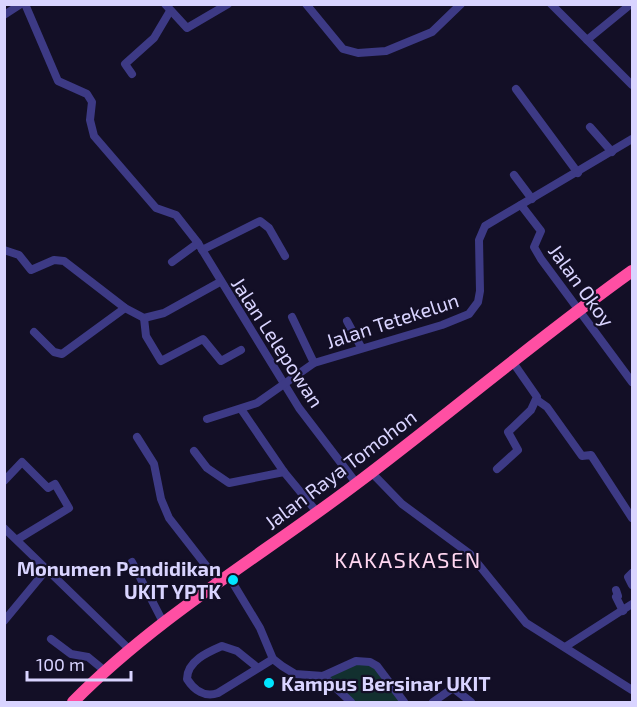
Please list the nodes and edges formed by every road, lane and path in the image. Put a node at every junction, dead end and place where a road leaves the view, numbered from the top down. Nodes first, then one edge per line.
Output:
1 (23, 4) edge
2 (228, 4) edge
3 (306, 4) edge
4 (461, 4) edge
5 (551, 4) edge
6 (631, 4) edge
7 (168, 8) edge
8 (4, 15) edge
9 (587, 40) junction
10 (132, 74) dead end
11 (633, 85) edge
12 (516, 88) dead end
13 (590, 127) dead end
14 (633, 139) edge
15 (612, 152) junction
16 (578, 173) junction
17 (514, 175) dead end
18 (532, 199) junction
19 (521, 205) junction
20 (200, 246) junction
21 (4, 250) edge
22 (285, 256) dead end
23 (172, 262) dead end
24 (633, 271) edge
25 (220, 282) junction
26 (125, 308) junction
27 (580, 311) junction
28 (292, 317) dead end
29 (144, 318) junction
30 (347, 321) dead end
31 (34, 332) dead end
32 (360, 347) junction
33 (241, 350) dead end
34 (512, 360) junction
35 (314, 363) junction
36 (285, 382) junction
37 (633, 382) edge
38 (537, 400) junction
39 (241, 409) junction
40 (207, 419) dead end
41 (137, 437) dead end
42 (194, 452) dead end
43 (497, 469) dead end
44 (284, 472) junction
45 (371, 472) junction
46 (4, 481) edge
47 (357, 484) junction
48 (316, 512) junction
49 (633, 518) edge
50 (4, 528) edge
51 (18, 539) junction
52 (132, 562) dead end
53 (47, 569) junction
54 (633, 573) edge
55 (223, 578) junction
56 (633, 585) edge
57 (616, 590) dead end
58 (633, 604) edge
59 (623, 611) junction
60 (4, 621) edge
61 (163, 622) junction
62 (51, 639) dead end
63 (565, 647) junction
64 (129, 650) junction
65 (273, 659) junction
66 (258, 668) junction
67 (105, 671) junction
68 (323, 676) junction
69 (633, 690) edge
70 (78, 701) edge
71 (351, 702) edge
72 (404, 702) edge
73 (433, 702) edge
74 (471, 702) edge

1 - 8 street
1 - 20 street, Jalan Lelepowan
2 - 7 street
3 - 4 street
5 - 9 street
6 - 9 street
7 - 10 street
9 - 11 street
12 - 16 street
13 - 15 street
14 - 15 street, Jalan Tetekelun
15 - 16 street, Jalan Tetekelun
16 - 18 street, Jalan Tetekelun
17 - 18 street
18 - 19 street, Jalan Tetekelun
19 - 27 street, Jalan Okoy
19 - 32 street, Jalan Tetekelun
20 - 22 street
20 - 23 street
20 - 25 street, Jalan Lelepowan
21 - 26 street
24 - 27 highway, Jalan Raya Tomohon
25 - 29 street
25 - 36 street, Jalan Lelepowan
26 - 29 street
26 - 31 street
27 - 34 highway, Jalan Raya Tomohon
27 - 37 street, Jalan Okoy
28 - 35 street
29 - 33 street
30 - 32 street
32 - 35 street, Jalan Tetekelun
34 - 38 street
34 - 45 highway, Jalan Raya Tomohon
35 - 36 street, Jalan Tetekelun
36 - 39 street, Jalan Tetekelun
36 - 47 street, Jalan Lelepowan
38 - 43 street
38 - 49 street
39 - 40 street, Jalan Tetekelun
39 - 44 street
41 - 55 street
42 - 44 street
44 - 48 street
45 - 47 highway, Jalan Raya Tomohon
45 - 63 street
46 - 51 street
47 - 48 highway, Jalan Raya Tomohon
48 - 55 highway, Jalan Raya Tomohon
50 - 51 street
51 - 53 street
52 - 61 street
53 - 60 street
53 - 64 street
54 - 56 street
55 - 61 highway, Jalan Raya Tomohon
55 - 65 street
57 - 59 street
58 - 59 street
59 - 63 street
61 - 64 highway, Jalan Raya Tomohon
62 - 67 street
63 - 69 street
64 - 67 highway, Jalan Raya Tomohon
65 - 66 street
65 - 68 street
66 - 66 street
67 - 70 highway, Jalan Raya Tomohon
68 - 71 street
68 - 72 street
73 - 74 street

